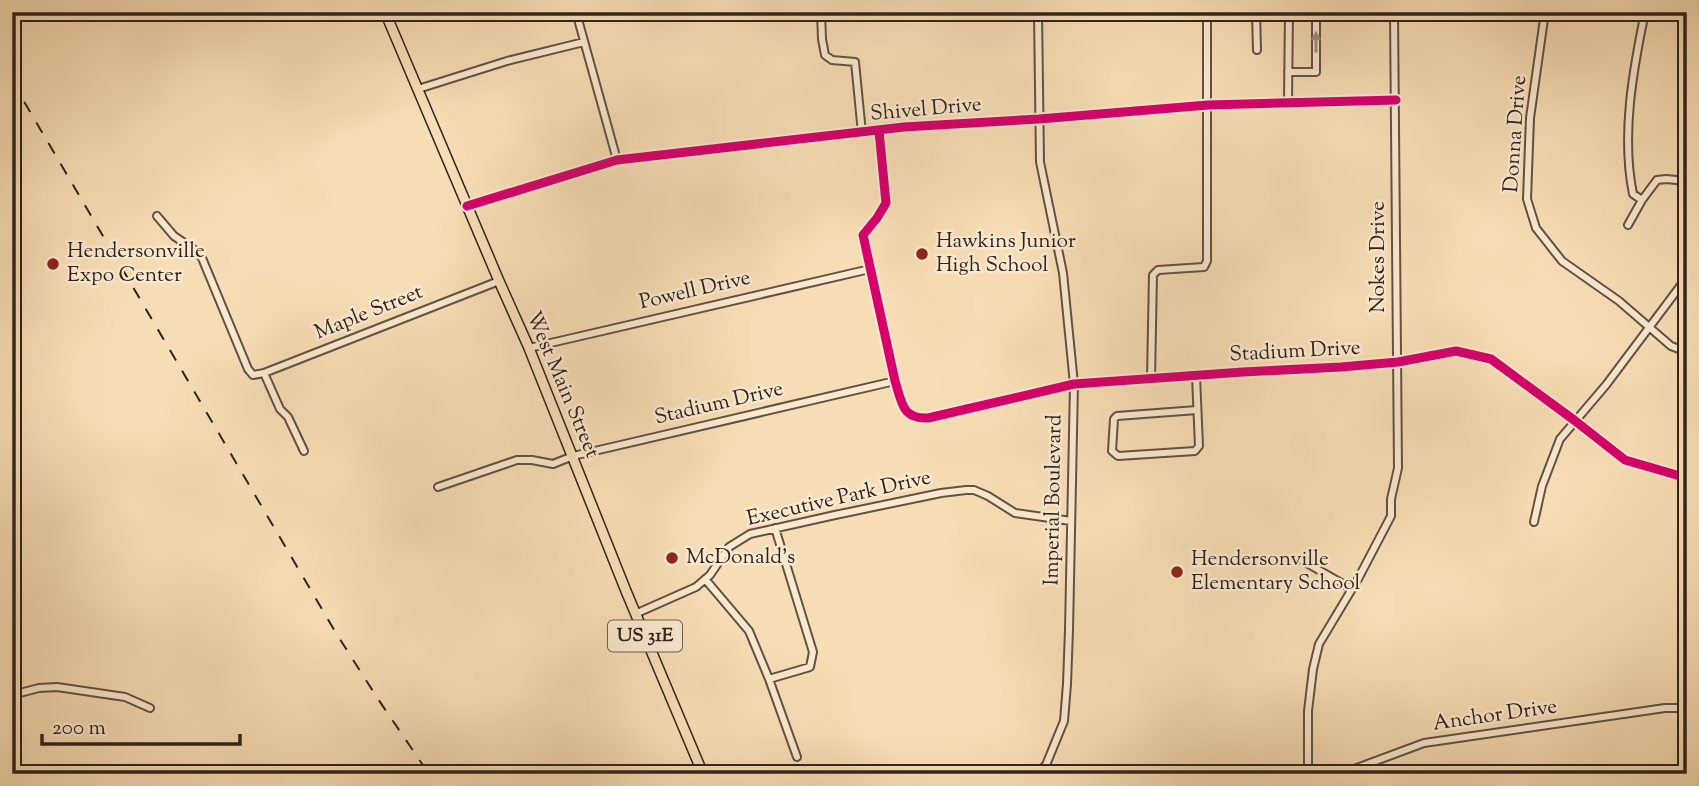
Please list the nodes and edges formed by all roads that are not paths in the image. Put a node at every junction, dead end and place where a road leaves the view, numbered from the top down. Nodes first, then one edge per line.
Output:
1 (385, 12) edge
2 (576, 12) edge
3 (821, 12) edge
4 (1038, 12) edge
5 (1207, 12) edge
6 (1256, 12) edge
7 (1289, 12) edge
8 (1318, 12) edge
9 (1394, 12) edge
10 (1545, 12) edge
11 (1645, 12) edge
12 (584, 42) junction
13 (1257, 50) dead end
14 (1288, 72) junction
15 (418, 89) junction
16 (1396, 100) junction
17 (1288, 103) junction
18 (1208, 104) junction
19 (1039, 119) junction
20 (879, 131) junction
21 (862, 133) junction
22 (617, 160) junction
23 (1687, 181) edge
24 (1642, 200) junction
25 (467, 206) junction
26 (157, 216) dead end
27 (1629, 225) dead end
28 (870, 269) junction
29 (1687, 277) edge
30 (499, 281) junction
31 (1649, 327) junction
32 (529, 348) junction
33 (1687, 352) edge
34 (1398, 362) junction
35 (264, 373) junction
36 (1196, 376) junction
37 (1151, 378) junction
38 (895, 381) junction
39 (1074, 384) junction
40 (1197, 410) junction
41 (1573, 421) junction
42 (304, 451) dead end
43 (573, 456) junction
44 (1687, 478) edge
45 (438, 487) dead end
46 (1071, 521) junction
47 (1534, 522) dead end
48 (775, 528) junction
49 (1303, 561) dead end
50 (705, 579) junction
51 (1352, 589) junction
52 (635, 614) junction
53 (769, 679) junction
54 (12, 695) edge
55 (150, 708) dead end
56 (1687, 708) edge
57 (797, 757) dead end
58 (1046, 765) junction
59 (703, 774) edge
60 (1036, 774) edge
61 (1057, 774) edge
62 (1310, 774) edge

1 - 15 main road, West Main Street / US 31E
2 - 12 street
3 - 21 street
4 - 19 street, Imperial Boulevard
5 - 18 street
6 - 13 street
7 - 14 street
14 -> 8 street
9 - 16 street, Nokes Drive
10 - 31 street, Donna Drive
11 - 24 street
12 - 15 street
12 - 22 street
14 - 17 street
15 - 25 main road, West Main Street / US 31E
16 - 17 street, Shivel Drive
16 - 34 street, Nokes Drive
17 - 18 street, Shivel Drive
18 - 19 street, Shivel Drive
18 - 37 street
19 - 20 street, Shivel Drive
19 - 39 street, Imperial Boulevard
20 - 21 street, Shivel Drive
20 - 28 street
21 - 22 street, Shivel Drive
22 - 25 street, Shivel Drive
23 - 24 street
24 - 27 street
25 - 30 main road, West Main Street / US 31E
26 - 35 street, Maple Street
28 - 32 street, Powell Drive
28 - 38 street
29 - 31 street
30 - 32 main road, West Main Street / US 31E
30 - 35 street, Maple Street
31 - 33 street, Donna Drive
31 - 41 street
32 - 43 main road, West Main Street / US 31E
34 - 36 street, Stadium Drive
34 - 41 street, Stadium Drive
34 - 51 street, Nokes Drive
35 - 42 street
36 - 37 street, Stadium Drive
36 - 40 street
37 - 39 street, Stadium Drive
38 - 39 street, Stadium Drive
38 - 43 street, Stadium Drive
39 - 46 street, Imperial Boulevard
40 - 40 street
41 - 44 street, Stadium Drive
41 - 47 street
43 - 45 street, Stadium Drive
43 - 52 main road, West Main Street / US 31E
46 - 48 street, Executive Park Drive
46 - 58 street, Imperial Boulevard
48 - 50 street, Executive Park Drive
48 - 53 street
49 - 51 street
50 - 52 street, Executive Park Drive
50 - 53 street
51 - 62 street, Nokes Drive
52 - 59 main road, West Main Street / US 31E
53 - 57 street
54 - 55 street
56 - 62 street, Anchor Drive
58 - 60 street, Imperial Boulevard
58 - 61 street

